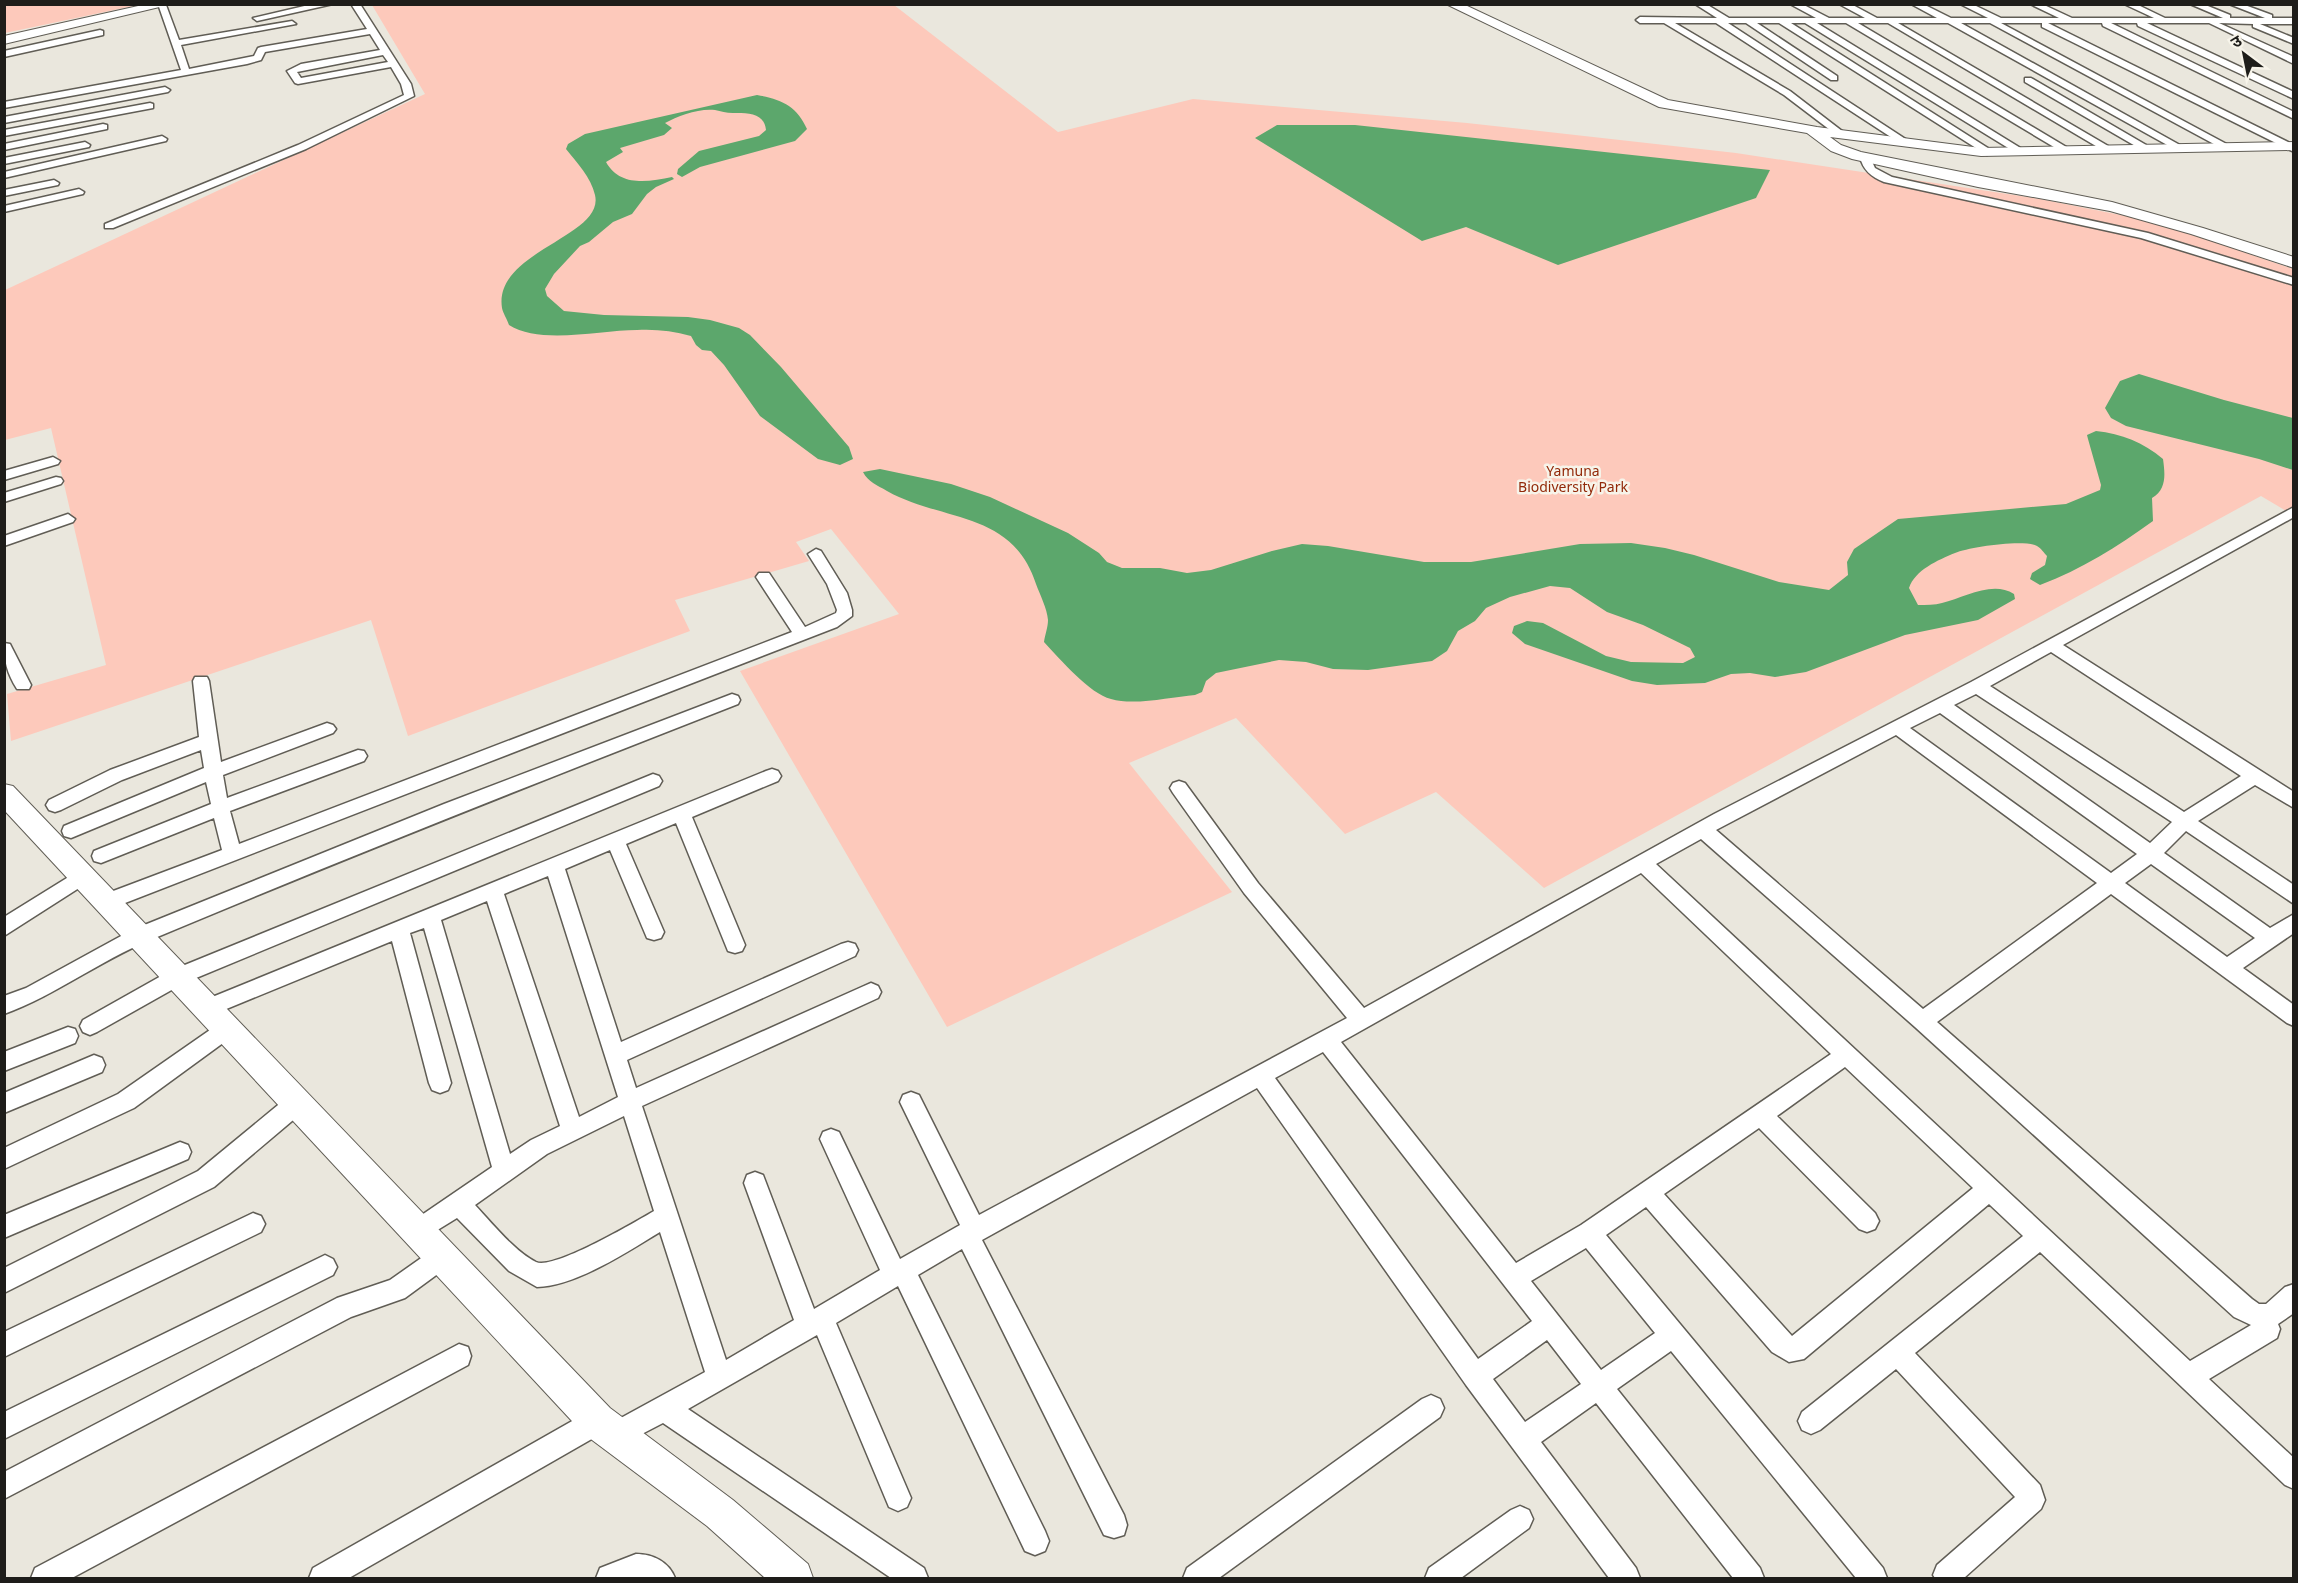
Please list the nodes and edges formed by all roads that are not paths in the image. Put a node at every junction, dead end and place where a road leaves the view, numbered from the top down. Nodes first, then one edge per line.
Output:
1 (329, 4) edge
2 (355, 4) edge
3 (1452, 4) edge
4 (1699, 4) edge
5 (1794, 4) edge
6 (1843, 4) edge
7 (1915, 4) edge
8 (1964, 4) edge
9 (2034, 4) edge
10 (2128, 4) edge
11 (2194, 4) edge
12 (2233, 4) edge
13 (164, 5) edge
14 (251, 19) dead end
15 (2290, 19) edge
16 (1640, 20) dead end
17 (1666, 21) junction
18 (1719, 21) junction
19 (1730, 21) junction
20 (1749, 21) junction
21 (1782, 21) junction
22 (1808, 21) junction
23 (1830, 21) junction
24 (1848, 21) junction
25 (2171, 21) junction
26 (2207, 21) junction
27 (1885, 22) junction
28 (1953, 22) junction
29 (1997, 22) junction
30 (2041, 22) junction
31 (2074, 22) junction
32 (2101, 22) junction
33 (2137, 22) junction
34 (2244, 22) junction
35 (292, 24) dead end
36 (373, 31) junction
37 (100, 33) dead end
38 (4, 40) edge
39 (2294, 41) edge
40 (176, 44) junction
41 (387, 52) junction
42 (4, 54) edge
43 (2294, 61) edge
44 (394, 64) junction
45 (186, 72) junction
46 (1834, 78) dead end
47 (2028, 80) dead end
48 (165, 90) dead end
49 (2294, 96) edge
50 (4, 105) edge
51 (150, 106) dead end
52 (2294, 116) edge
53 (4, 120) edge
54 (115, 125) dead end
55 (1812, 130) junction
56 (4, 133) edge
57 (1838, 133) junction
58 (1903, 142) junction
59 (4, 147) edge
60 (2292, 147) edge
61 (2229, 148) junction
62 (2148, 149) junction
63 (2182, 149) junction
64 (2110, 150) junction
65 (2068, 151) junction
66 (1987, 152) junction
67 (2022, 152) junction
68 (1865, 157) junction
69 (4, 161) edge
70 (4, 175) edge
71 (54, 183) dead end
72 (79, 192) dead end
73 (4, 193) edge
74 (4, 209) edge
75 (109, 226) dead end
76 (2294, 263) edge
77 (2294, 282) edge
78 (53, 461) dead end
79 (4, 476) edge
80 (56, 481) dead end
81 (4, 498) edge
82 (2294, 511) edge
83 (68, 519) dead end
84 (4, 541) edge
85 (816, 554) dead end
86 (764, 577) dead end
87 (802, 634) junction
88 (2051, 645) junction
89 (4, 648) edge
90 (201, 681) dead end
91 (23, 685) dead end
92 (1977, 686) junction
93 (732, 700) dead end
94 (1941, 705) junction
95 (1898, 727) junction
96 (327, 729) dead end
97 (207, 741) junction
98 (358, 756) dead end
99 (212, 772) junction
100 (771, 776) dead end
101 (2255, 776) junction
102 (653, 782) dead end
103 (1179, 788) dead end
104 (2294, 801) edge
105 (55, 805) dead end
106 (10, 807) edge
107 (219, 807) junction
108 (681, 813) junction
109 (2185, 820) junction
110 (1702, 829) junction
111 (71, 831) dead end
112 (615, 840) junction
113 (232, 854) junction
114 (2151, 854) junction
115 (1643, 863) junction
116 (554, 865) junction
117 (92, 866) junction
118 (2110, 883) junction
119 (493, 890) junction
120 (2294, 896) edge
121 (107, 902) junction
122 (430, 916) junction
123 (2294, 922) edge
124 (4, 928) edge
125 (399, 929) junction
126 (654, 932) dead end
127 (139, 936) junction
128 (2270, 938) junction
129 (735, 945) dead end
130 (848, 950) dead end
131 (2227, 968) junction
132 (177, 977) junction
133 (871, 992) dead end
134 (4, 1005) edge
135 (2294, 1017) edge
136 (217, 1019) junction
137 (1361, 1020) junction
138 (1922, 1021) junction
139 (90, 1026) dead end
140 (68, 1036) dead end
141 (1326, 1040) junction
142 (1846, 1054) junction
143 (615, 1055) junction
144 (4, 1062) edge
145 (94, 1065) dead end
146 (1260, 1076) junction
147 (440, 1083) dead end
148 (631, 1101) junction
149 (911, 1102) dead end
150 (4, 1103) edge
151 (297, 1103) junction
152 (1760, 1114) junction
153 (573, 1131) junction
154 (831, 1139) dead end
155 (180, 1152) dead end
156 (4, 1159) edge
157 (504, 1171) junction
158 (755, 1183) dead end
159 (1989, 1189) junction
160 (1647, 1192) junction
161 (458, 1203) junction
162 (668, 1216) junction
163 (1868, 1221) dead end
164 (253, 1224) dead end
165 (4, 1227) edge
166 (418, 1231) junction
167 (971, 1233) junction
168 (1589, 1233) junction
169 (2040, 1237) junction
170 (442, 1257) junction
171 (325, 1267) dead end
172 (899, 1273) junction
173 (1514, 1278) junction
174 (4, 1281) edge
175 (2294, 1296) edge
176 (815, 1322) junction
177 (1549, 1324) junction
178 (2268, 1329) dead end
179 (1673, 1335) junction
180 (4, 1345) edge
181 (1897, 1352) junction
182 (459, 1356) dead end
183 (1475, 1376) junction
184 (2188, 1377) junction
185 (719, 1378) junction
186 (1599, 1388) junction
187 (664, 1408) junction
188 (1431, 1408) dead end
189 (1811, 1421) dead end
190 (4, 1426) edge
191 (606, 1428) junction
192 (1523, 1439) junction
193 (2294, 1476) edge
194 (4, 1486) edge
195 (898, 1498) dead end
196 (1520, 1519) dead end
197 (1114, 1525) dead end
198 (1035, 1541) dead end
199 (778, 1573) edge
200 (619, 1574) edge
201 (1947, 1575) dead end
202 (45, 1578) edge
203 (323, 1578) edge
204 (661, 1578) edge
205 (914, 1578) edge
206 (1197, 1578) edge
207 (1438, 1578) edge
208 (1626, 1578) edge
209 (1750, 1578) edge
210 (1873, 1578) edge

1 - 14 street
2 - 36 street
3 - 55 street
4 - 19 street
5 - 23 street
6 - 27 street
7 - 28 street
8 - 29 street
9 - 31 street
10 - 25 street
11 - 34 street
12 - 15 street
13 - 38 street
13 - 40 street
15 - 34 street
16 - 17 street
17 - 18 street
17 - 57 street
18 - 19 street
18 - 58 street
19 - 20 street
20 - 21 street
20 - 46 street
21 - 22 street
21 - 66 street
22 - 23 street
22 - 67 street
23 - 24 street
24 - 27 street
24 - 65 street
25 - 26 street
25 - 33 street
26 - 34 street
26 - 43 street
27 - 28 street
27 - 64 street
28 - 29 street
28 - 63 street
29 - 30 street
29 - 61 street
30 - 31 street
30 - 60 street
31 - 32 street
32 - 33 street
32 - 52 street
33 - 49 street
34 - 39 street
35 - 40 street
36 - 41 street
36 - 45 street
37 - 42 street
40 - 45 street
41 - 44 street
41 - 44 street
44 - 75 street
45 - 50 street
47 - 62 street
48 - 53 street
51 - 56 street
54 - 59 street
55 - 57 street
55 - 68 street
57 - 58 street
58 - 66 street
60 - 61 street
61 - 63 street
62 - 63 street
62 - 64 street
64 - 65 street
65 - 67 street
66 - 67 street
68 - 76 street
68 - 77 street
69 - 70 street
71 - 73 street
72 - 74 street
78 - 79 street
80 - 81 street
82 - 88 street
83 - 84 street
85 - 87 street
86 - 87 street
87 - 113 street
88 - 92 street
88 - 101 street
89 - 91 street
90 - 97 street
92 - 94 street
92 - 109 street
93 - 127 street
94 - 95 street
94 - 114 street
95 - 110 street
95 - 118 street
96 - 99 street
97 - 99 street
97 - 105 street
98 - 107 street
99 - 107 street
99 - 111 street
100 - 108 street
101 - 104 street
101 - 109 street
102 - 132 street
103 - 137 street
106 - 117 street
107 - 113 street
107 - 117 street
108 - 112 street
108 - 129 street
109 - 114 street
109 - 120 street
110 - 115 street
110 - 138 street
112 - 116 street
112 - 126 street
113 - 121 street
114 - 118 street
114 - 128 street
115 - 137 street
115 - 142 street
116 - 119 street
116 - 143 street
117 - 121 street
117 - 124 street
118 - 131 street
118 - 138 street
119 - 122 street
119 - 153 street
121 - 127 street
122 - 125 street
122 - 157 street
123 - 128 street
125 - 136 street
125 - 147 street
127 - 132 street
127 - 134 street
128 - 131 street
130 - 143 street
131 - 135 street
132 - 136 street
132 - 139 street
133 - 148 street
136 - 151 street
136 - 156 street
137 - 141 street
138 - 175 street
140 - 144 street
141 - 146 street
141 - 173 street
142 - 152 street
142 - 159 street
143 - 148 street
145 - 150 street
146 - 167 street
146 - 183 street
148 - 153 street
148 - 162 street
149 - 167 street
151 - 166 street
151 - 174 street
152 - 160 street
152 - 163 street
153 - 157 street
154 - 172 street
155 - 165 street
157 - 161 street
158 - 176 street
159 - 160 street
159 - 169 street
160 - 168 street
161 - 162 street
161 - 166 street
162 - 185 street
164 - 180 street
166 - 170 street
167 - 172 street
167 - 197 street
168 - 173 street
168 - 179 street
169 - 181 street
169 - 184 street
170 - 191 street
170 - 194 street
171 - 190 street
172 - 176 street
172 - 198 street
173 - 177 street
176 - 185 street
176 - 195 street
177 - 183 street
177 - 186 street
178 - 184 street
179 - 186 street
179 - 210 street
181 - 189 street
181 - 201 street
182 - 202 street
183 - 192 street
184 - 193 street
185 - 187 street
186 - 192 street
186 - 209 street
187 - 191 street
187 - 205 street
188 - 206 street
191 - 199 street
191 - 203 street
192 - 208 street
196 - 207 street
200 - 204 street

